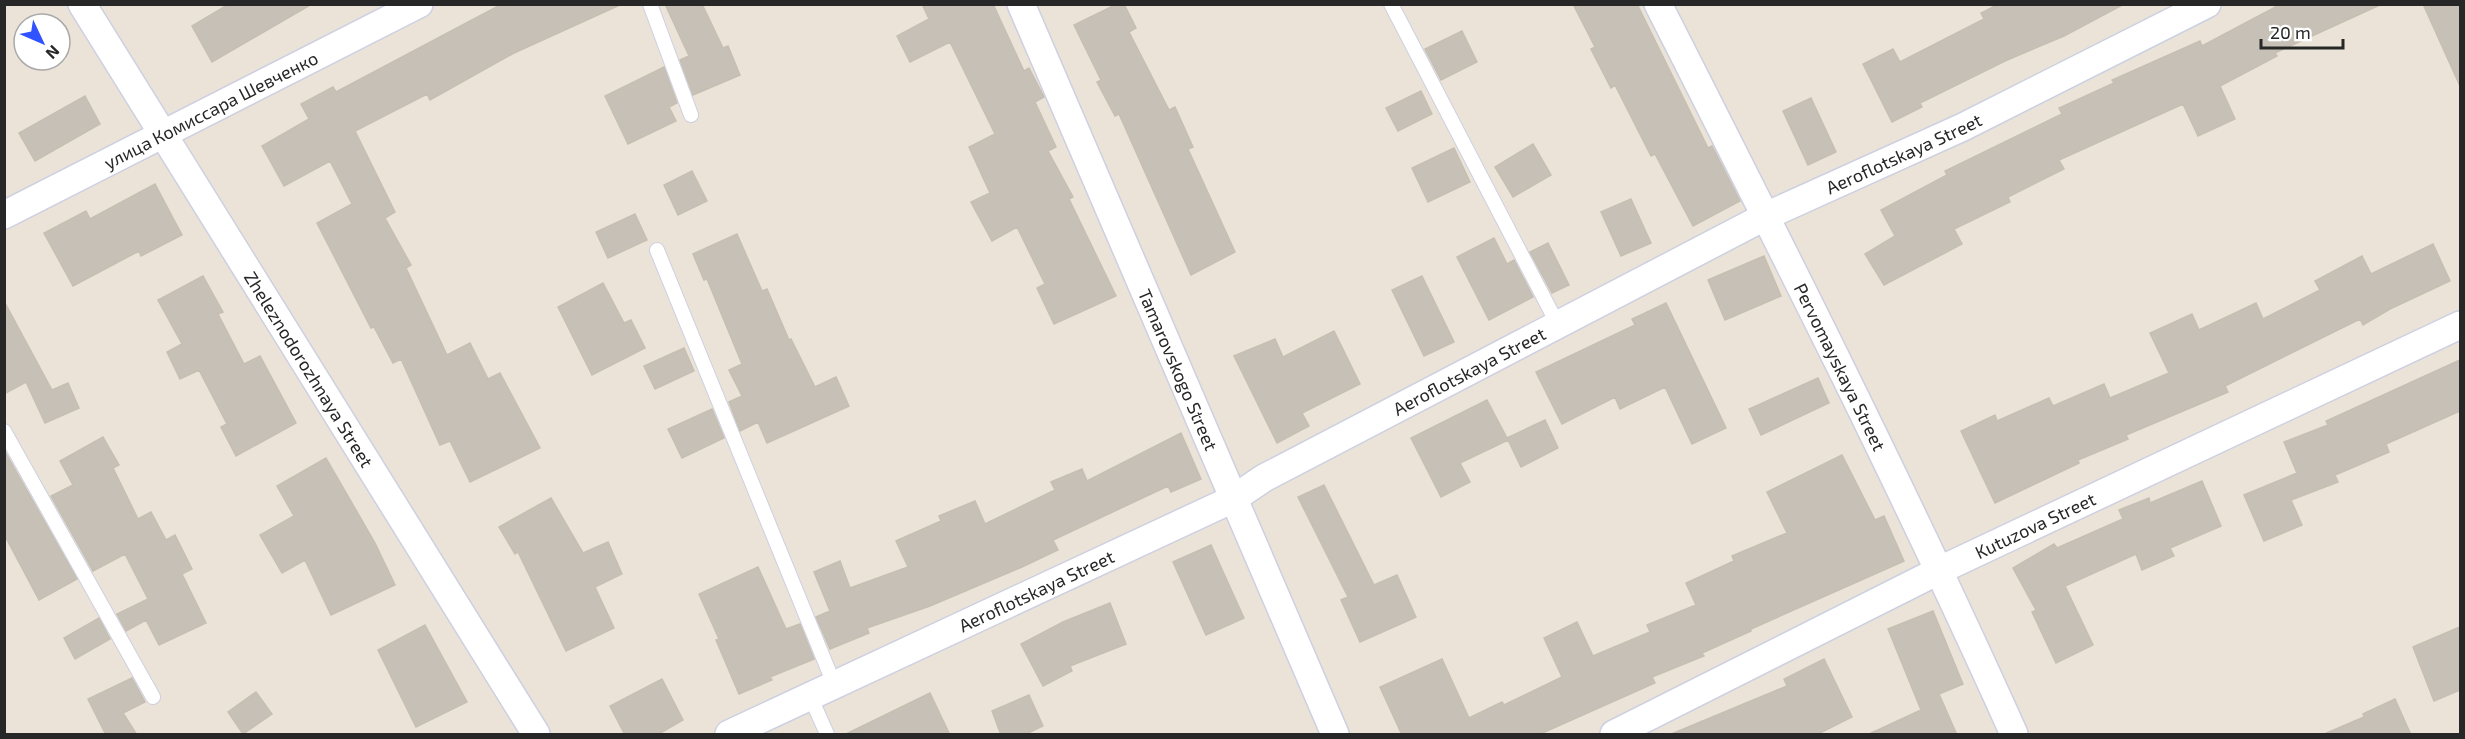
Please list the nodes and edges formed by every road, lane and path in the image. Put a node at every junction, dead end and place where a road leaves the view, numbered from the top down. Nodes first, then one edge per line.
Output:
1 (82, 4) edge
2 (419, 4) edge
3 (650, 4) edge
4 (1021, 4) edge
5 (1391, 4) edge
6 (1658, 4) edge
7 (2207, 4) edge
8 (691, 115) dead end
9 (163, 134) junction
10 (4, 215) edge
11 (1766, 216) junction
12 (657, 250) dead end
13 (1557, 325) junction
14 (2460, 326) edge
15 (4, 431) edge
16 (1233, 499) junction
17 (1940, 570) junction
18 (834, 684) junction
19 (810, 696) junction
20 (153, 697) dead end
21 (536, 735) edge
22 (729, 735) edge
23 (827, 735) edge
24 (1335, 735) edge
25 (1614, 735) edge
26 (2014, 735) edge

1 - 9 street, Zheleznodorozhnaya Street
2 - 9 street, улица Комиссара Шевченко
3 - 8 lane
4 - 16 street, Tamarovskogo Street
5 - 13 lane
6 - 11 street, Pervomayskaya Street
7 - 11 street, Aeroflotskaya Street
9 - 10 street, улица Комиссара Шевченко
9 - 21 street, Zheleznodorozhnaya Street
11 - 13 street, Aeroflotskaya Street
11 - 17 street, Pervomayskaya Street
12 - 18 lane
13 - 16 street, Aeroflotskaya Street
14 - 17 street, Kutuzova Street
15 - 20 lane
16 - 18 street, Aeroflotskaya Street
16 - 24 street, Tamarovskogo Street
17 - 25 street, Kutuzova Street
17 - 26 street, Pervomayskaya Street
18 - 19 street, Aeroflotskaya Street
19 - 22 street, Aeroflotskaya Street
19 - 23 lane

